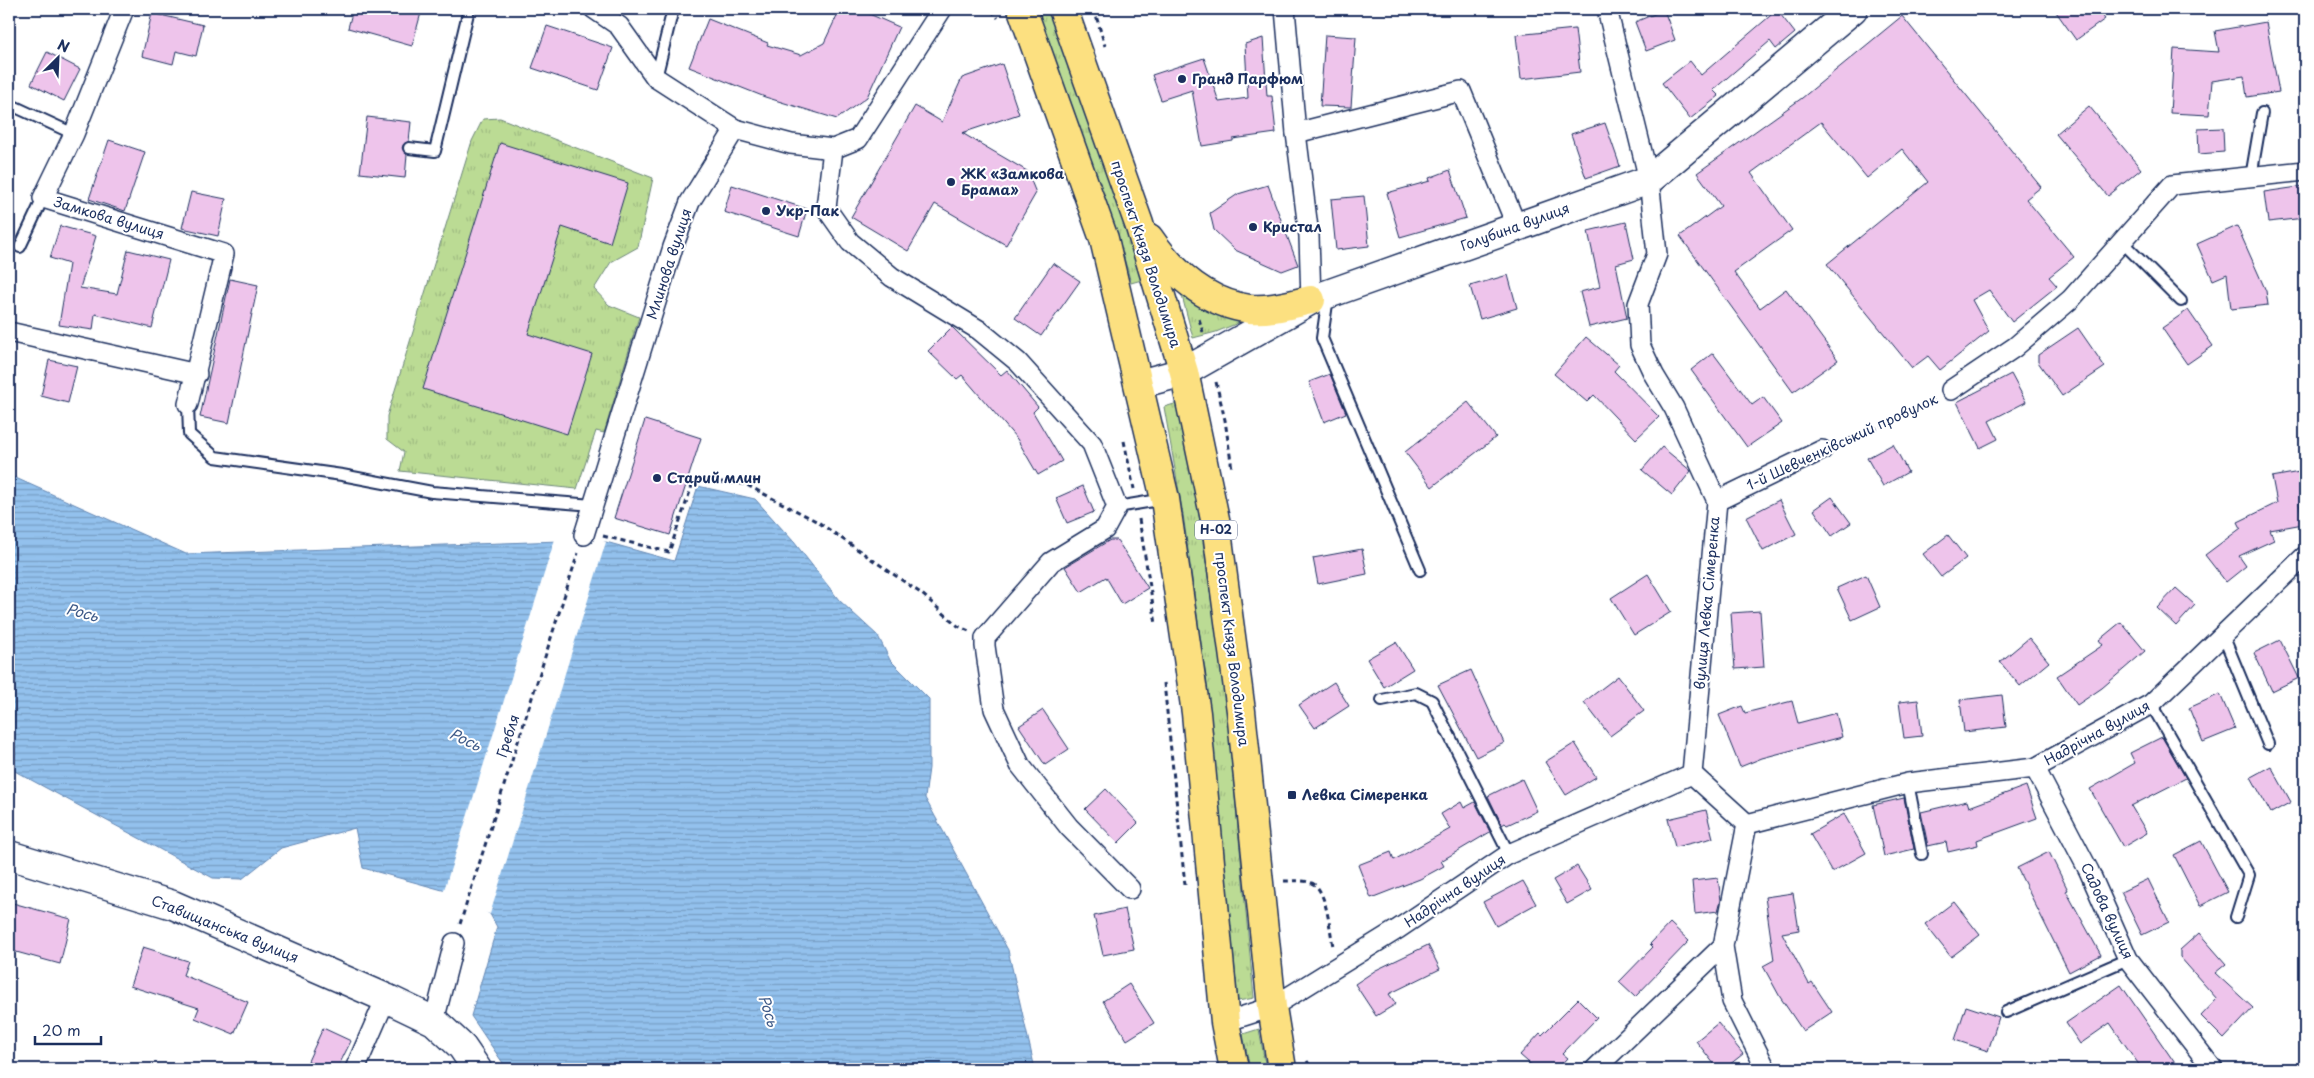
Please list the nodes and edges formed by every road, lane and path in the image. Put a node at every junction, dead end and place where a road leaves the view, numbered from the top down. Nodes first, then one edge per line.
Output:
1 (124, 9) edge
2 (469, 9) edge
3 (594, 9) edge
4 (673, 9) edge
5 (942, 9) edge
6 (1022, 9) edge
7 (1063, 9) edge
8 (1285, 9) edge
9 (1608, 9) edge
10 (1853, 9) edge
11 (656, 78) junction
12 (9, 104) edge
13 (2262, 113) dead end
14 (735, 129) junction
15 (1296, 133) junction
16 (74, 134) junction
17 (409, 148) dead end
18 (833, 149) junction
19 (2305, 171) edge
20 (2252, 177) junction
21 (1650, 180) junction
22 (43, 198) junction
23 (1139, 224) junction
24 (1517, 227) junction
25 (2122, 242) junction
26 (20, 247) dead end
27 (1319, 297) junction
28 (2181, 300) dead end
29 (9, 332) edge
30 (1184, 372) junction
31 (196, 374) junction
32 (1139, 384) junction
33 (1951, 390) joint
34 (188, 404) joint
35 (1822, 450) joint
36 (1166, 499) junction
37 (1716, 501) junction
38 (592, 505) junction
39 (1117, 506) junction
40 (584, 535) junction
41 (2305, 556) edge
42 (1420, 570) dead end
43 (2223, 635) junction
44 (985, 638) junction
45 (1382, 700) dead end
46 (2151, 704) junction
47 (2268, 744) dead end
48 (2035, 768) junction
49 (1692, 774) junction
50 (1908, 783) junction
51 (1747, 824) junction
52 (1509, 854) junction
53 (1922, 854) dead end
54 (9, 855) edge
55 (1281, 881) dead end
56 (1130, 889) dead end
57 (2236, 917) dead end
58 (454, 943) joint
59 (1723, 946) junction
60 (2128, 959) junction
61 (1337, 966) junction
62 (386, 998) junction
63 (1272, 1007) junction
64 (2006, 1012) dead end
65 (434, 1022) junction
66 (1225, 1022) junction
67 (1294, 1065) edge
68 (355, 1069) edge
69 (477, 1069) edge
70 (1234, 1069) edge
71 (1312, 1069) edge
72 (1595, 1069) edge
73 (1766, 1069) edge
74 (2213, 1069) edge

1 - 16 street, Замкова вулиця
2 - 17 lane
3 - 11 street
4 - 11 lane
5 - 18 street
6 - 32 main road
7 - 23 main road, проспект Князя Володимира / Н-02
8 - 15 street
9 - 21 street, вулиця Левка Сімеренка
10 - 21 street, Голубина вулиця
11 - 14 street
12 - 16 lane
13 - 20 lane
14 - 18 street
14 - 38 street, Млинова вулиця
15 - 24 street
15 - 27 street
16 - 22 street, Замкова вулиця
18 - 39 street
19 - 20 street, 1-й Шевченківський провулок
20 - 25 street, 1-й Шевченківський провулок
21 - 24 street, Голубина вулиця
21 - 37 street, вулиця Левка Сімеренка
22 - 26 lane
22 - 31 street, Замкова вулиця
23 - 27 main road
23 - 30 main road, проспект Князя Володимира / Н-02
24 - 27 street, Голубина вулиця
25 - 28 lane
25 - 33 street, 1-й Шевченківський провулок
27 - 30 street, Голубина вулиця
27 - 42 lane
29 - 31 street
30 - 32 street, Голубина вулиця
30 - 63 main road, проспект Князя Володимира / Н-02
31 - 34 street, Замкова вулиця
32 - 36 main road
33 - 35 path, 1-й Шевченківський провулок
34 - 38 lane
35 - 37 street, 1-й Шевченківський провулок
36 - 39 lane
36 - 66 main road
37 - 49 street, вулиця Левка Сімеренка
38 - 40 street, Млинова вулиця
39 - 44 street
40 - 44 path
40 - 58 path, Гребля
41 - 43 street, Надрічна вулиця
43 - 46 street, Надрічна вулиця
43 - 47 lane
44 - 56 street
45 - 52 lane
46 - 48 street, Надрічна вулиця
46 - 57 lane
48 - 50 street, Надрічна вулиця
48 - 60 street, Садова вулиця
49 - 51 street
49 - 52 street, Надрічна вулиця
50 - 51 street, Надрічна вулиця
50 - 53 lane
51 - 59 street
52 - 61 street, Надрічна вулиця
54 - 62 street, Ставищанська вулиця
55 - 61 path
58 - 65 street
59 - 72 street
59 - 73 street
60 - 64 lane
60 - 74 street, Садова вулиця
61 - 63 street, Надрічна вулиця
62 - 65 street, Ставищанська вулиця
62 - 68 street
63 - 66 street, Надрічна вулиця
63 - 67 main road, проспект Князя Володимира / Н-02
65 - 69 street, Ставищанська вулиця
66 - 70 main road
67 - 71 path

